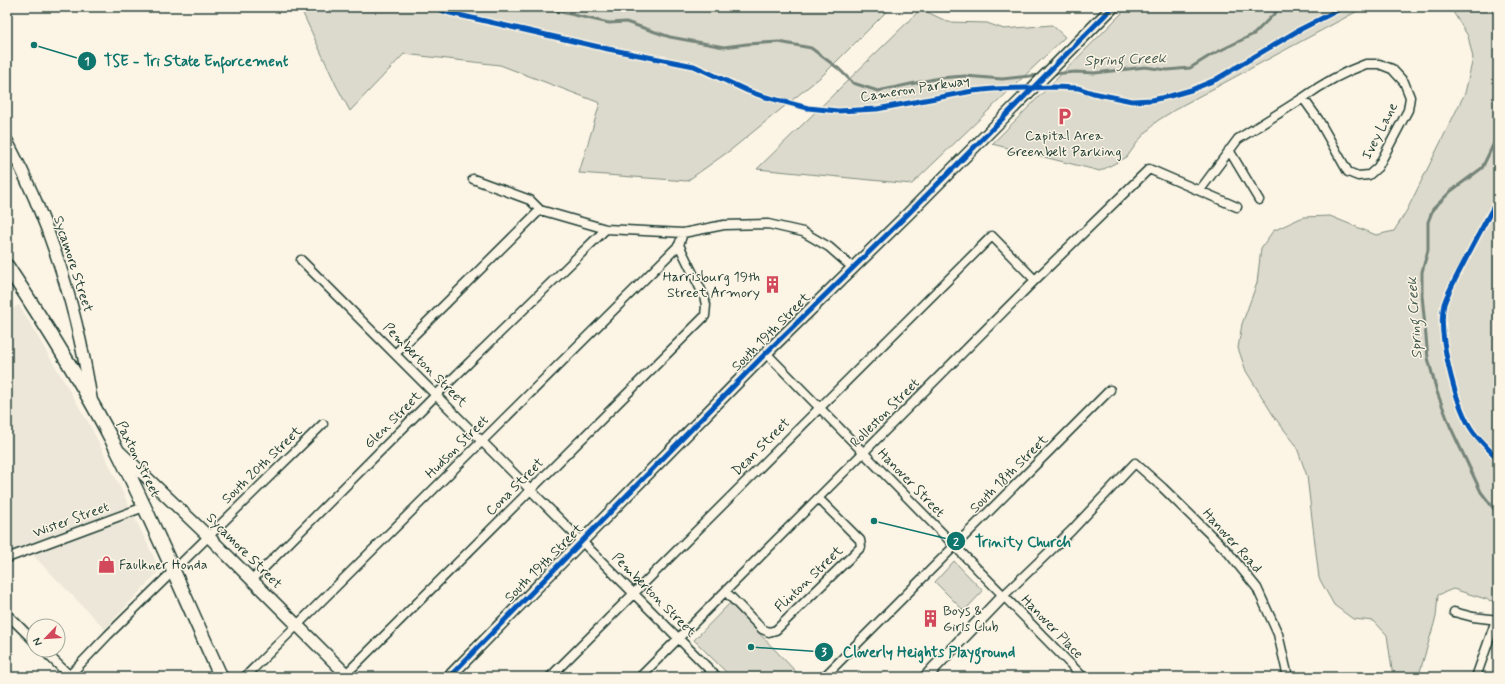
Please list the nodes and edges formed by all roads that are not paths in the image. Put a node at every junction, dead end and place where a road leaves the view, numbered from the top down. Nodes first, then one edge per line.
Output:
1 (1114, 7) edge
2 (1303, 98) junction
3 (7, 141) edge
4 (1229, 150) junction
5 (473, 179) dead end
6 (1200, 190) junction
7 (1259, 200) dead end
8 (1237, 207) dead end
9 (540, 210) junction
10 (606, 229) junction
11 (683, 233) junction
12 (679, 244) junction
13 (301, 260) dead end
14 (7, 266) edge
15 (853, 268) junction
16 (1035, 280) junction
17 (766, 353) junction
18 (396, 354) junction
19 (1110, 390) dead end
20 (436, 395) junction
21 (92, 403) junction
22 (819, 407) junction
23 (323, 424) dead end
24 (482, 440) junction
25 (116, 448) junction
26 (863, 453) junction
27 (531, 490) junction
28 (818, 498) junction
29 (144, 507) junction
30 (208, 536) junction
31 (582, 542) junction
32 (955, 547) junction
33 (7, 558) edge
34 (174, 571) junction
35 (252, 580) junction
36 (633, 592) junction
37 (726, 592) junction
38 (1003, 596) junction
39 (1454, 612) dead end
40 (7, 614) edge
41 (1497, 620) edge
42 (297, 625) junction
43 (26, 633) edge
44 (679, 638) junction
45 (52, 658) edge
46 (69, 676) edge
47 (346, 676) edge
48 (221, 677) edge
49 (245, 677) edge
50 (449, 677) edge
51 (550, 677) edge
52 (640, 677) edge
53 (717, 677) edge
54 (824, 677) edge
55 (926, 677) edge
56 (1083, 677) edge
57 (1288, 677) edge
58 (1476, 677) edge

1 - 15 street, South 19th Street
2 - 2 street, Ivey Lane
2 - 4 street, Ivey Lane
3 - 21 street, Sycamore Street
4 - 6 street, Ivey Lane
4 - 7 street
5 - 9 street
6 - 8 street
6 - 16 street, Rolleston Street
9 - 10 street
9 - 18 street
10 - 11 street
10 - 20 street, Glen Street
11 - 12 street, Hudson Street
11 - 15 street
12 - 24 street, Hudson Street
12 - 27 street, Cona Street
13 - 18 street, Pemberton Street
14 - 21 main road, Paxton Street
15 - 17 street, South 19th Street
16 - 22 street, Dean Street
16 - 26 street, Rolleston Street
17 - 22 street, Hanover Street
17 - 31 street, South 19th Street
18 - 20 street, Pemberton Street
19 - 32 street, South 18th Street
20 - 24 street, Pemberton Street
20 - 35 street, Glen Street
21 - 25 main road, Paxton Street
22 - 26 street, Hanover Street
22 - 36 street, Dean Street
23 - 30 street, South 20th Street
24 - 27 street, Pemberton Street
24 - 42 street, Hudson Street
25 - 29 main road, Paxton Street
25 - 30 street, Sycamore Street
26 - 28 street, Rolleston Street
26 - 32 street, Hanover Street
27 - 31 street, Pemberton Street
27 - 47 street, Cona Street
28 - 37 street, Rolleston Street
28 - 37 street, Flinton Street
29 - 33 street, Wister Street
29 - 34 main road, Paxton Street
30 - 34 street, South 20th Street
30 - 35 street, Sycamore Street
31 - 36 street, Pemberton Street
31 - 50 street, South 19th Street
32 - 38 street, Hanover Street
32 - 54 street, South 18th Street
34 - 46 street, South 20th Street
34 - 48 main road, Paxton Street
35 - 42 street, Sycamore Street
36 - 44 street, Pemberton Street
36 - 51 street, Dean Street
37 - 44 street, Rolleston Street
38 - 55 street
38 - 56 street, Hanover Place
38 - 57 street, Hanover Road
39 - 41 street
40 - 43 street
41 - 58 street
42 - 47 street, Sycamore Street
42 - 49 street, Hudson Street
44 - 52 street, Rolleston Street
44 - 53 street, Pemberton Street
45 - 46 street

